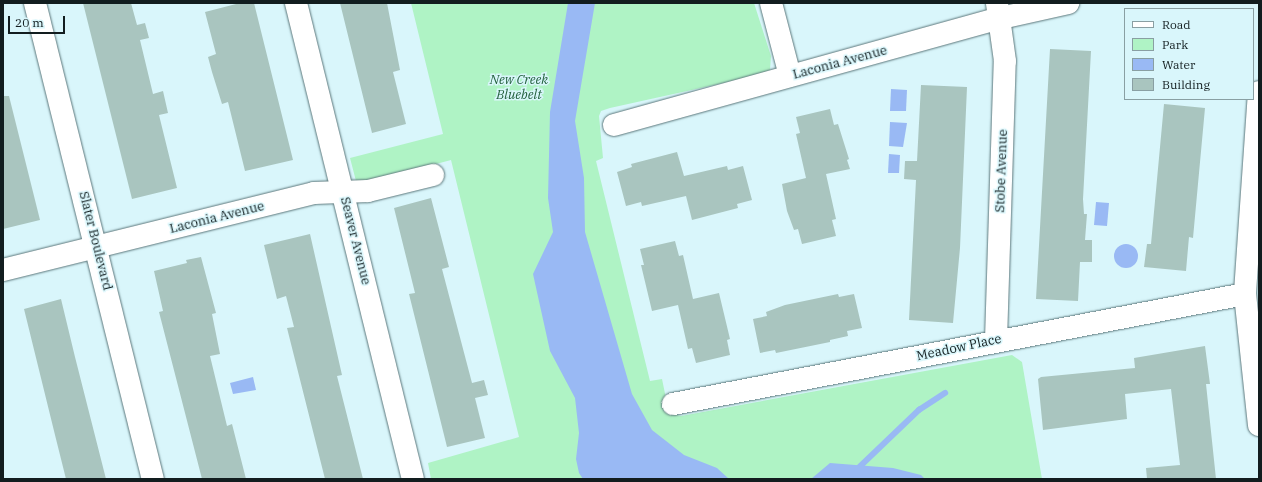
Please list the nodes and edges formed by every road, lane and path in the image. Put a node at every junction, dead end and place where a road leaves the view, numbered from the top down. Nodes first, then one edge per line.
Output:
1 (35, 3) edge
2 (296, 3) edge
3 (771, 3) edge
4 (1068, 3) edge
5 (999, 11) edge
6 (790, 76) junction
7 (1259, 92) edge
8 (614, 125) dead end
9 (432, 175) dead end
10 (343, 192) junction
11 (96, 247) junction
12 (3, 270) edge
13 (1245, 294) junction
14 (996, 340) junction
15 (1255, 349) edge
16 (673, 404) dead end
17 (1259, 425) edge
18 (153, 479) edge
19 (413, 479) edge

1 - 11 street, Slater Boulevard
2 - 10 street, Seaver Avenue
3 - 6 street
4 - 5 street, Laconia Avenue
5 - 6 street, Laconia Avenue
5 - 14 street, Stobe Avenue
6 - 8 street, Laconia Avenue
7 - 13 street
9 - 10 street, Laconia Avenue
10 - 11 street, Laconia Avenue
10 - 19 street, Seaver Avenue
11 - 12 street, Laconia Avenue
11 - 18 street, Slater Boulevard
13 - 14 street, Meadow Place
13 - 15 street
14 - 16 street, Meadow Place
15 - 17 street

